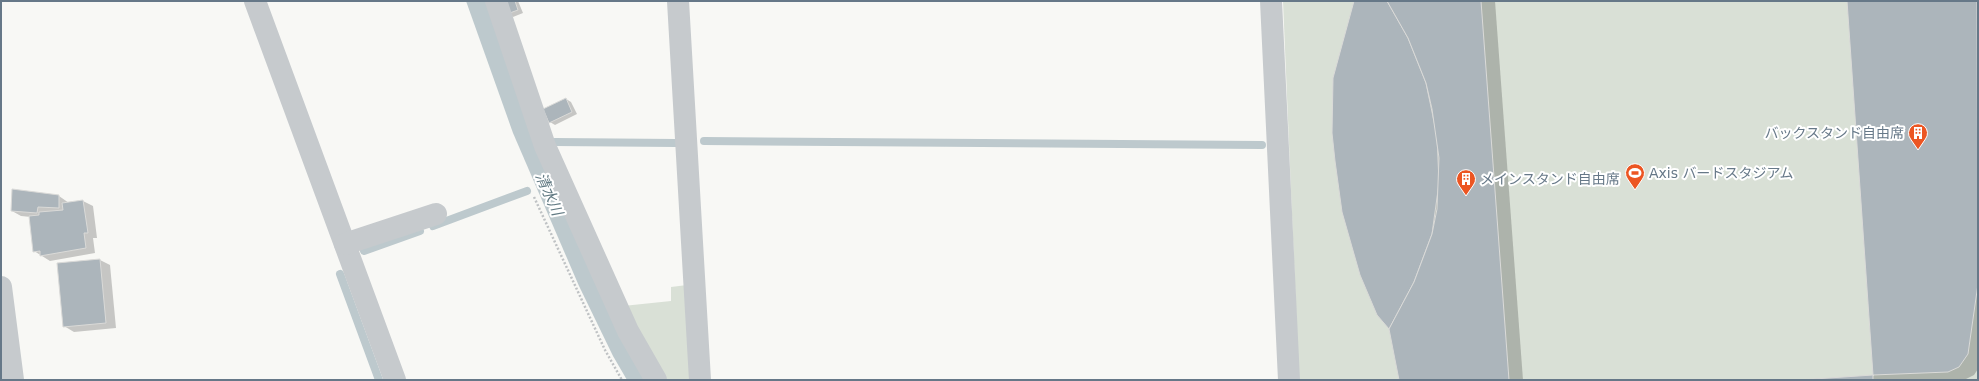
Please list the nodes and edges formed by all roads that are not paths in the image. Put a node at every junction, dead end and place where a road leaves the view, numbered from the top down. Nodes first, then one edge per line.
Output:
1 (255, 1) edge
2 (496, 1) edge
3 (678, 1) edge
4 (1271, 1) edge
5 (436, 214) dead end
6 (345, 244) junction
7 (1, 287) edge
8 (13, 380) edge
9 (395, 380) edge
10 (656, 380) edge
11 (700, 380) edge
12 (1289, 380) edge

1 - 6 street
2 - 10 street
3 - 11 street
4 - 12 street
5 - 6 street
6 - 9 street
7 - 8 street

